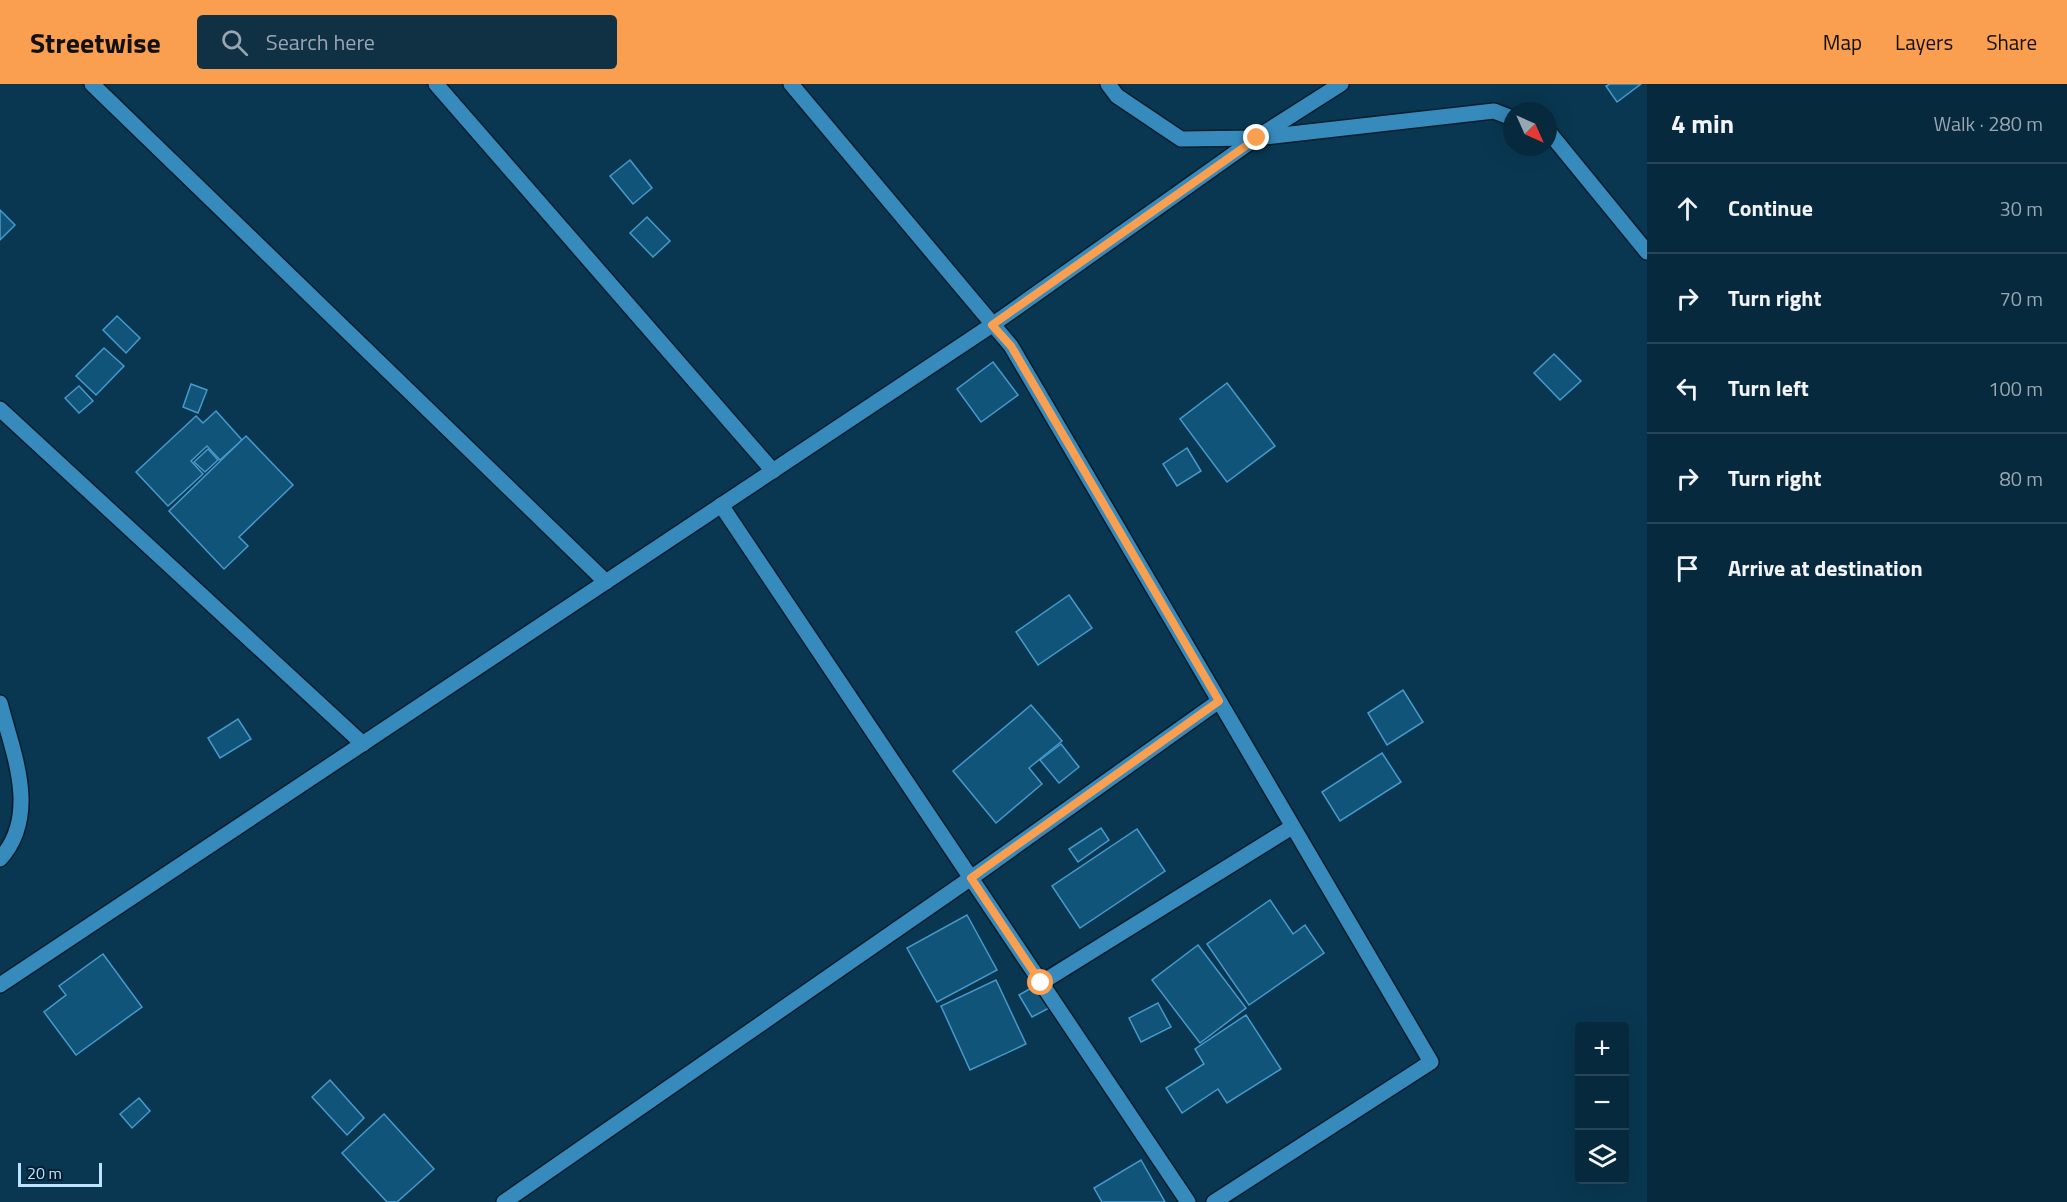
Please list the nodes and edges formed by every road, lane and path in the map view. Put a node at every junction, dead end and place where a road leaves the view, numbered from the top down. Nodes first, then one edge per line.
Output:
1 (92, 84) edge
2 (436, 84) edge
3 (791, 84) edge
4 (1108, 84) edge
5 (1341, 84) edge
6 (1503, 114) edge
7 (1257, 138) junction
8 (1557, 142) edge
9 (1647, 252) edge
10 (992, 325) junction
11 (0, 410) edge
12 (773, 471) junction
13 (721, 505) junction
14 (606, 582) junction
15 (1219, 701) junction
16 (0, 704) edge
17 (363, 744) junction
18 (1292, 827) junction
19 (0, 859) edge
20 (971, 878) junction
21 (1041, 983) junction
22 (0, 985) edge
23 (504, 1202) edge
24 (1188, 1202) edge
25 (1214, 1202) edge

1 - 14 street
2 - 12 street
3 - 10 street
4 - 7 street
5 - 7 street
6 - 7 street
7 - 10 street
8 - 9 street
10 - 12 street
10 - 15 street
11 - 17 street
12 - 13 street
13 - 14 street
13 - 20 street
14 - 17 street
15 - 18 street
15 - 20 street
16 - 19 street
17 - 22 street
18 - 21 street
18 - 25 street
20 - 21 street
20 - 23 street
21 - 24 street

